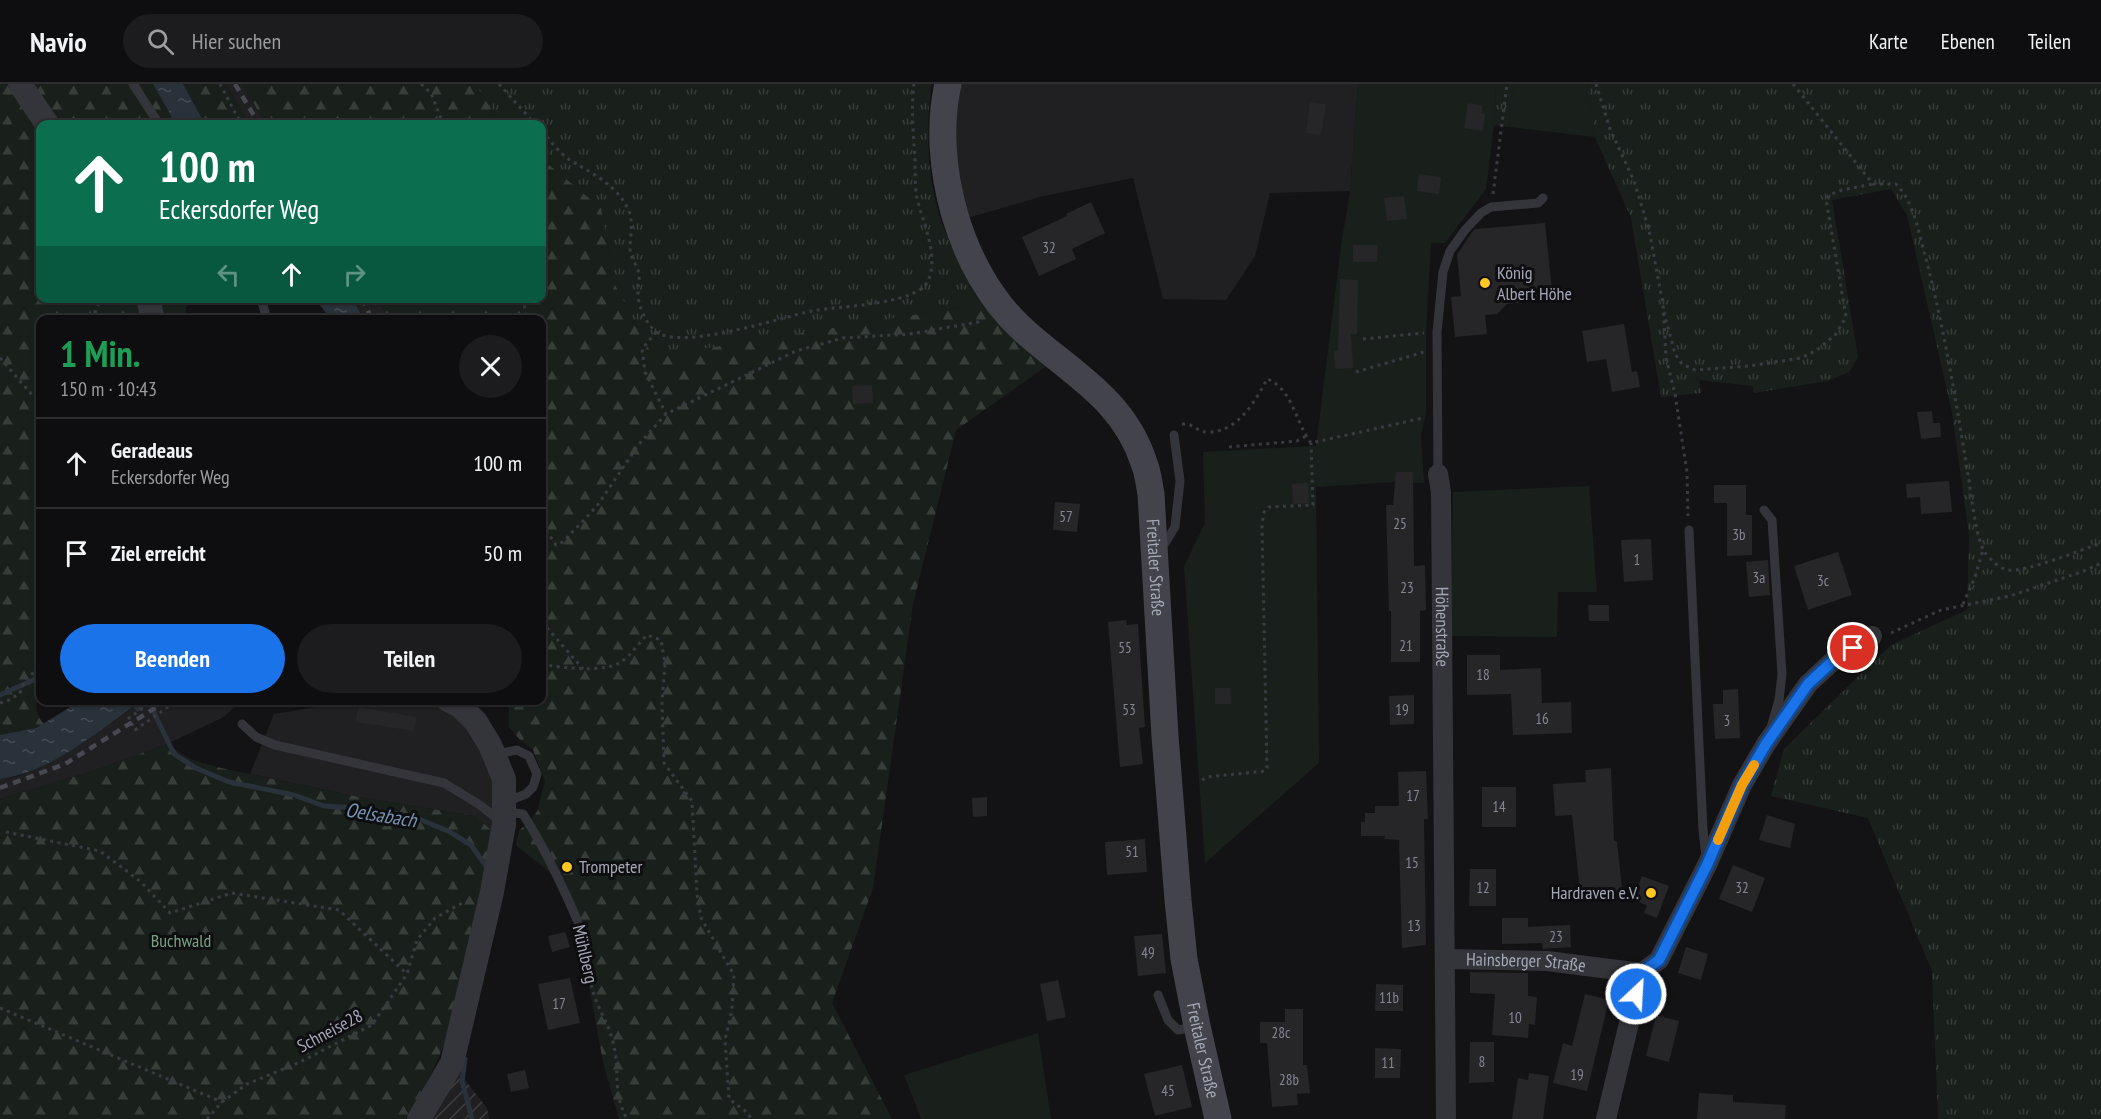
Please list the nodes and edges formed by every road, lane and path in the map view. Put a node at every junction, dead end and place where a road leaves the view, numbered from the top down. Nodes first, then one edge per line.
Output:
1 (20, 84) edge
2 (133, 84) edge
3 (220, 84) edge
4 (421, 84) edge
5 (499, 84) edge
6 (914, 84) edge
7 (948, 84) edge
8 (1507, 84) edge
9 (1596, 84) edge
10 (1793, 84) edge
11 (44, 120) edge
12 (156, 120) edge
13 (239, 120) edge
14 (441, 120) edge
15 (532, 120) edge
16 (546, 135) edge
17 (1873, 184) junction
18 (1543, 198) dead end
19 (1491, 207) junction
20 (1663, 304) junction
21 (978, 322) dead end
22 (656, 332) junction
23 (1426, 333) dead end
24 (1363, 339) dead end
25 (1427, 351) dead end
26 (0, 358) edge
27 (1356, 372) dead end
28 (36, 397) edge
29 (666, 414) junction
30 (1438, 415) junction
31 (1174, 435) joint
32 (1306, 436) junction
33 (1311, 442) junction
34 (1229, 447) dead end
35 (1438, 474) joint
36 (1764, 510) dead end
37 (546, 529) edge
38 (1689, 530) joint
39 (2101, 543) edge
40 (1983, 550) junction
41 (1156, 557) junction
42 (2101, 563) edge
43 (1962, 605) junction
44 (546, 627) edge
45 (1872, 636) joint
46 (546, 664) edge
47 (583, 669) junction
48 (36, 671) edge
49 (0, 703) edge
50 (148, 705) edge
51 (172, 705) edge
52 (458, 705) edge
53 (242, 724) dead end
54 (1762, 750) junction
55 (494, 755) junction
56 (1202, 780) dead end
57 (505, 812) junction
58 (6, 832) dead end
59 (1707, 865) junction
60 (493, 888) junction
61 (578, 922) joint
62 (1445, 959) junction
63 (1641, 973) junction
64 (407, 974) junction
65 (1158, 995) dead end
66 (0, 1008) edge
67 (1197, 1026) junction
68 (222, 1102) junction
69 (207, 1119) edge
70 (419, 1119) edge
71 (627, 1119) edge
72 (751, 1119) edge
73 (1218, 1119) edge
74 (1446, 1119) edge
75 (1606, 1119) edge

1 - 11 street
2 - 12 lane
3 - 13 path
4 - 14 path
5 - 15 path
6 - 22 path
7 - 41 main road, Freitaler Straße
8 - 19 path
9 - 20 path
10 - 17 path
16 - 22 path
17 - 20 path
17 - 40 path
18 - 19 lane
19 - 30 lane, Höhenstraße
20 - 38 path
21 - 29 path
22 - 29 path
23 - 24 path
25 - 27 path
26 - 28 path
29 - 37 path
30 - 33 path
30 - 35 lane, Höhenstraße
31 - 32 path
31 - 41 lane
32 - 33 path
32 - 34 path
33 - 56 path
35 - 62 street, Höhenstraße
36 - 54 lane
38 - 59 lane
39 - 40 path
40 - 43 path
41 - 67 main road, Freitaler Straße
42 - 43 path
43 - 45 path
44 - 47 path
45 - 54 street
46 - 47 path
47 - 72 path
48 - 49 path
50 - 51 path
52 - 55 street
53 - 57 lane
54 - 59 street
55 - 57 street
55 - 57 lane
57 - 60 street
57 - 61 lane, Mühlberg
58 - 64 path
59 - 63 street
60 - 64 path, Schneise28
60 - 70 street
61 - 71 path, Mühlberg
62 - 63 street, Hainsberger Straße
62 - 74 street, Höhenstraße
63 - 75 street
64 - 68 path, Schneise28
65 - 67 lane
66 - 68 path
67 - 73 main road, Freitaler Straße
68 - 69 path, Schneise28

